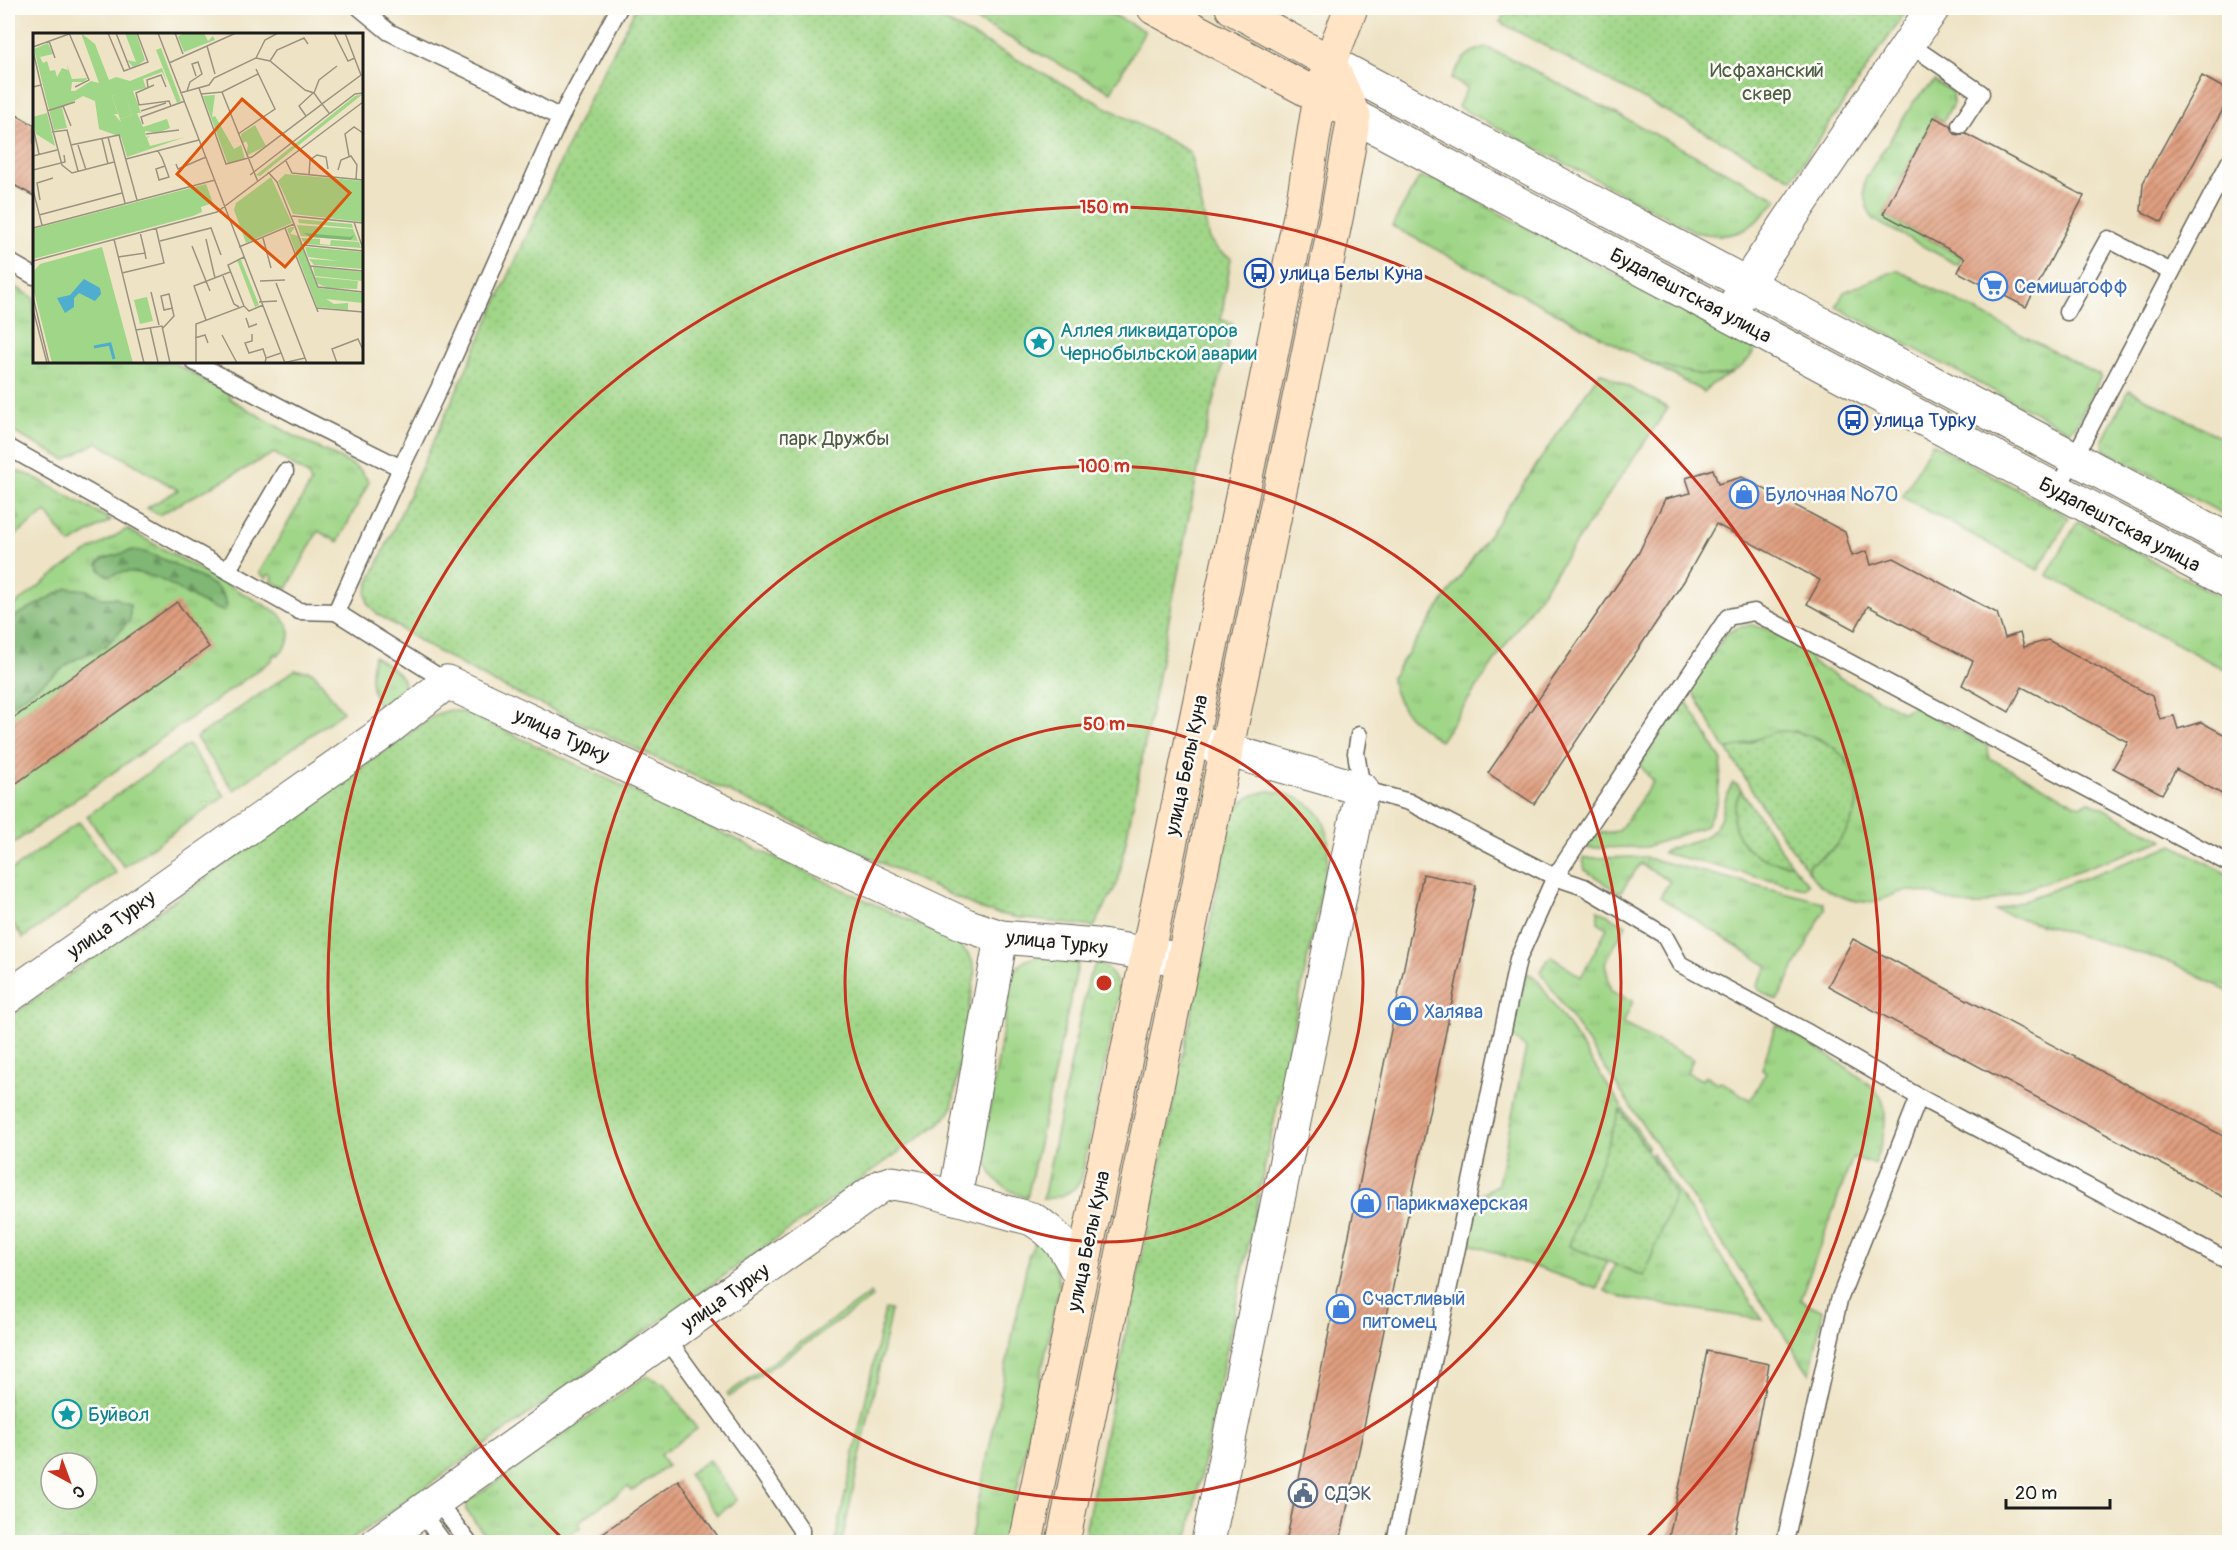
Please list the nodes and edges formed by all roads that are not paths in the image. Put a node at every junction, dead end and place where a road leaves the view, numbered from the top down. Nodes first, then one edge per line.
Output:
1 (360, 8) edge
2 (619, 8) edge
3 (1154, 8) edge
4 (1232, 8) edge
5 (1351, 8) edge
6 (1933, 8) edge
7 (1909, 44) junction
8 (1330, 62) junction
9 (1320, 96) junction
10 (1354, 116) junction
11 (560, 118) junction
12 (1960, 125) dead end
13 (2229, 161) edge
14 (8, 261) edge
15 (2171, 272) junction
16 (33, 275) edge
17 (1746, 284) junction
18 (2067, 312) dead end
19 (1729, 315) junction
20 (196, 363) edge
21 (11, 453) edge
22 (2074, 458) junction
23 (401, 468) junction
24 (285, 472) dead end
25 (2057, 490) junction
26 (2229, 541) edge
27 (228, 570) junction
28 (2229, 582) edge
29 (336, 612) junction
30 (447, 682) junction
31 (1359, 735) dead end
32 (1192, 740) junction
33 (1226, 750) junction
34 (1362, 789) junction
35 (2229, 864) edge
36 (1555, 877) junction
37 (1001, 937) junction
38 (1147, 953) junction
39 (1183, 960) junction
40 (8, 997) edge
41 (1919, 1097) junction
42 (955, 1198) junction
43 (2229, 1262) edge
44 (1080, 1277) junction
45 (1116, 1287) junction
46 (667, 1339) junction
47 (429, 1507) junction
48 (378, 1542) edge
49 (443, 1542) edge
50 (468, 1542) edge
51 (801, 1542) edge
52 (1026, 1542) edge
53 (1063, 1542) edge
54 (1208, 1542) edge
55 (1395, 1542) edge
56 (1785, 1542) edge

1 - 11 lane
2 - 11 lane
3 - 9 street, Будапештская улица
4 - 8 street, Будапештская улица
5 - 8 street
6 - 7 street
7 - 12 lane
7 - 17 street
8 - 9 street, улица Белы Куна
8 - 10 street
8 - 17 street, Будапештская улица
9 - 10 street, Будапештская улица
9 - 32 street, улица Белы Куна
10 - 19 street, Будапештская улица
10 - 33 street, улица Белы Куна
11 - 23 lane
13 - 15 lane
14 - 16 lane
15 - 18 lane
15 - 22 lane
17 - 19 street
17 - 22 street, Будапештская улица
19 - 25 street, Будапештская улица
20 - 23 lane
21 - 27 lane
22 - 25 lane
22 - 26 street, Будапештская улица
23 - 29 lane
24 - 27 lane
25 - 28 street, Будапештская улица
27 - 29 lane
29 - 30 lane
30 - 37 street, улица Турку
30 - 40 street, улица Турку
31 - 34 lane
32 - 33 street
32 - 38 street, улица Белы Куна
33 - 34 street
33 - 39 street, улица Белы Куна
34 - 36 lane
34 - 54 street
35 - 36 lane
36 - 41 lane
36 - 55 lane
37 - 38 street, улица Турку
37 - 42 street
38 - 39 street, улица Турку
38 - 44 street, улица Белы Куна
39 - 45 street, улица Белы Куна
41 - 43 lane
41 - 56 lane
42 - 44 street, улица Турку
42 - 46 street, улица Турку
44 - 45 lane
44 - 52 street, улица Белы Куна
45 - 53 street, улица Белы Куна
46 - 47 street, улица Турку
46 - 51 lane
47 - 48 street, улица Турку
47 - 49 lane
47 - 50 lane

